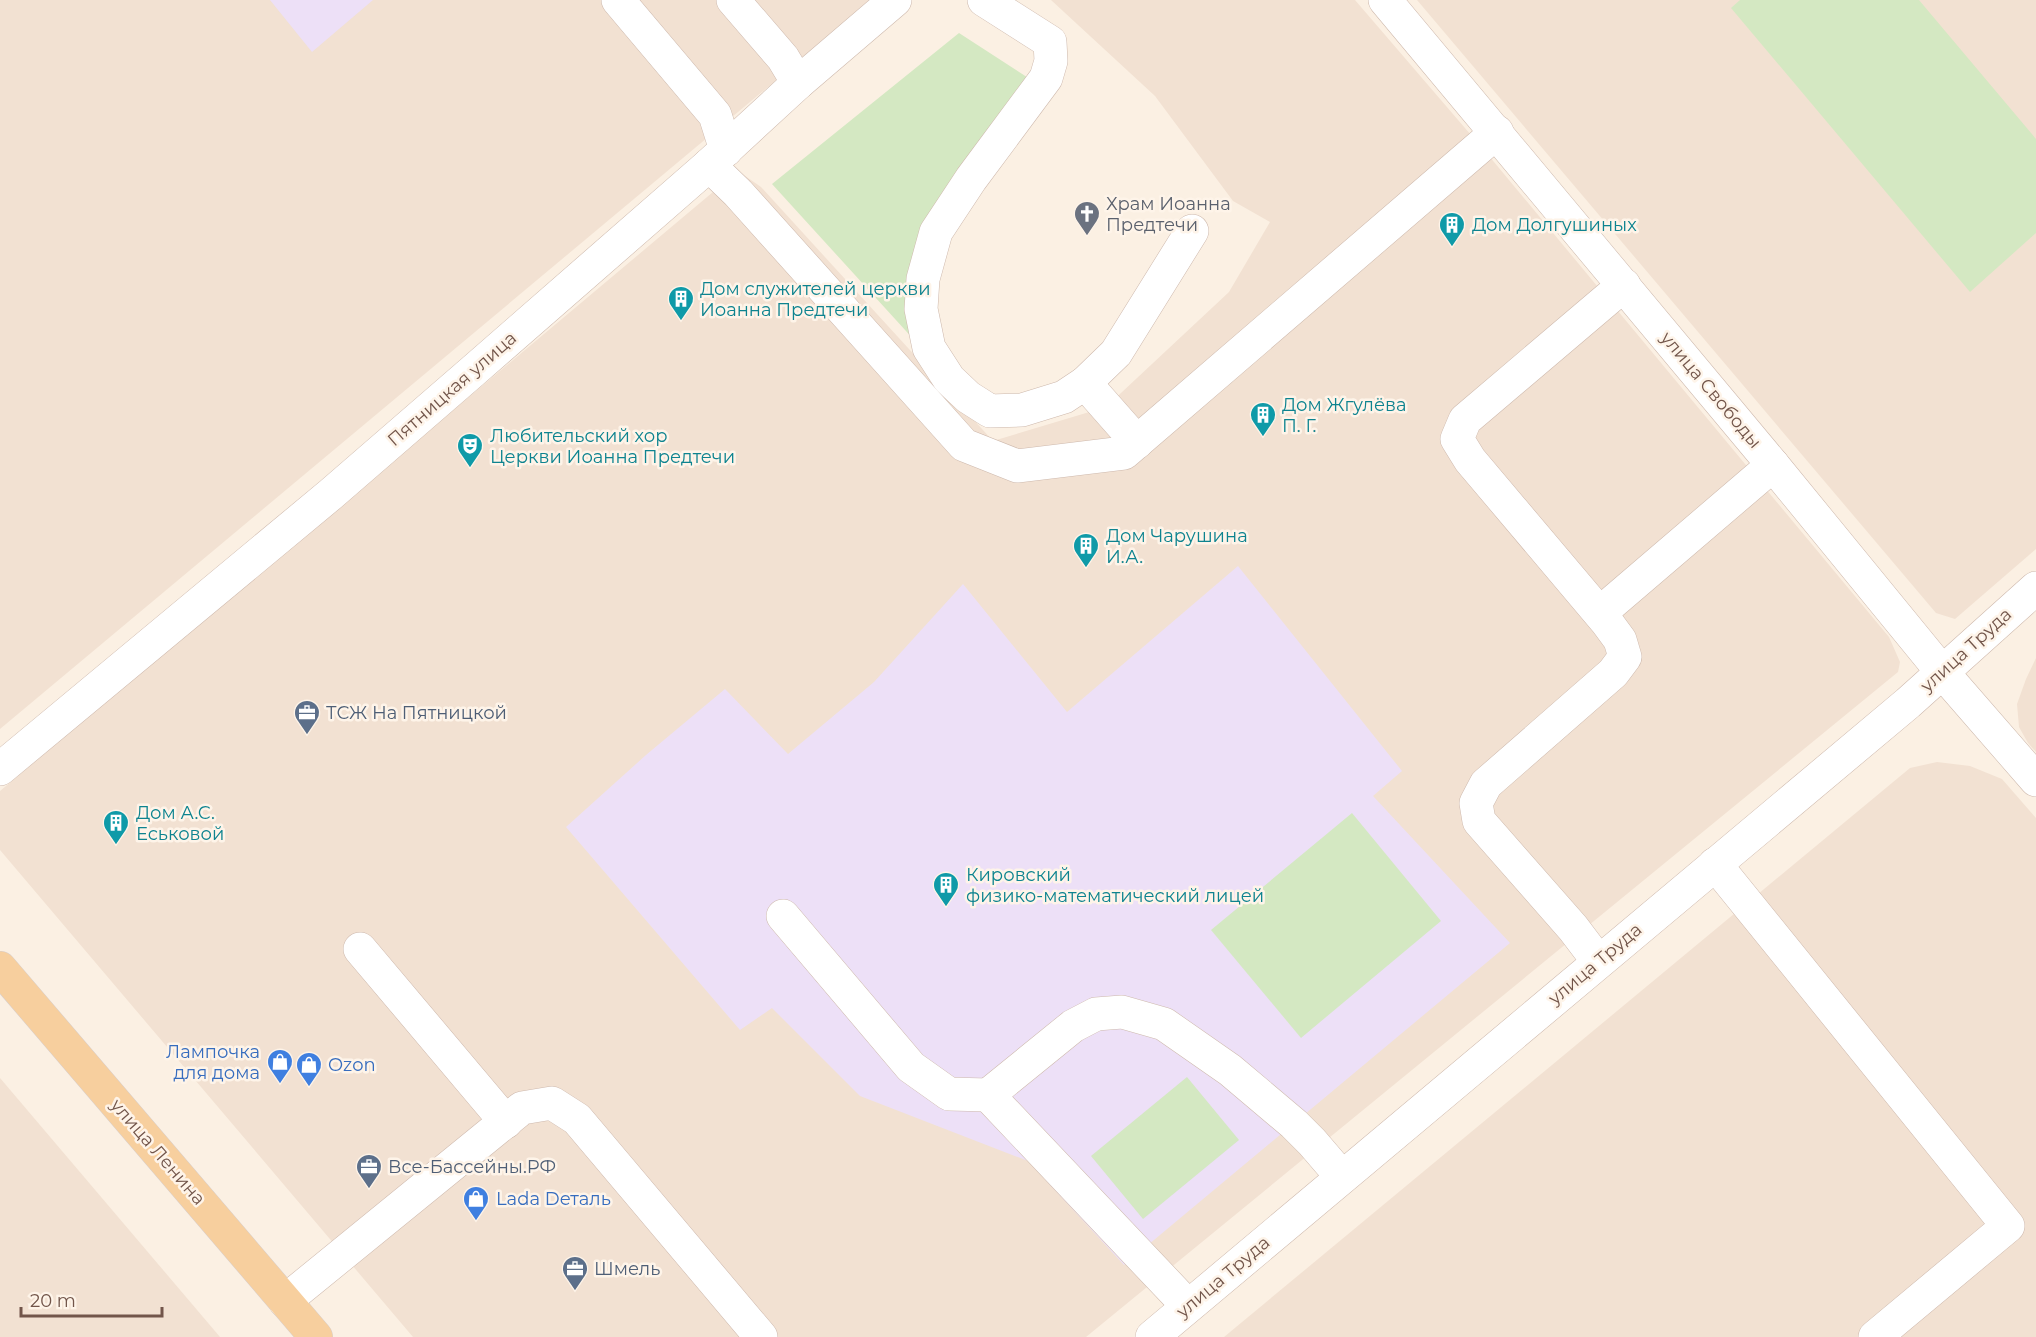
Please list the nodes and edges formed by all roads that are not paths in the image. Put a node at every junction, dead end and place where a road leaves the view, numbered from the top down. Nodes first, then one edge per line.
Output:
1 (618, 0) edge
2 (733, 0) edge
3 (895, 0) edge
4 (984, 0) edge
5 (1385, 0) edge
6 (798, 83) junction
7 (1497, 132) junction
8 (718, 158) junction
9 (1192, 231) dead end
10 (1623, 285) junction
11 (1085, 383) junction
12 (1137, 442) junction
13 (1773, 465) junction
14 (2036, 588) edge
15 (1600, 613) junction
16 (1943, 673) junction
17 (0, 769) edge
18 (2036, 780) edge
19 (1714, 864) junction
20 (783, 916) dead end
21 (360, 949) dead end
22 (1599, 961) junction
23 (0, 968) edge
24 (988, 1095) junction
25 (506, 1122) junction
26 (1342, 1177) junction
27 (285, 1301) junction
28 (1188, 1306) junction
29 (316, 1337) edge
30 (761, 1337) edge
31 (1152, 1337) edge
32 (1875, 1337) edge

1 - 8 street
2 - 6 street
3 - 6 street, Пятницкая улица
4 - 11 street
5 - 7 street, улица Свободы
6 - 8 street, Пятницкая улица
7 - 10 street, улица Свободы
7 - 12 street
8 - 12 street
8 - 17 street, Пятницкая улица
9 - 11 street
10 - 13 street, улица Свободы
10 - 15 street
11 - 12 street
13 - 15 street
13 - 16 street, улица Свободы
14 - 16 street, улица Труда
15 - 22 street
16 - 18 street, улица Свободы
16 - 19 street, улица Труда
19 - 22 street, улица Труда
19 - 32 street
20 - 24 street
21 - 25 street
22 - 26 street, улица Труда
23 - 27 main road, улица Ленина
24 - 26 street
24 - 28 street
25 - 27 street
25 - 30 street
26 - 28 street, улица Труда
27 - 29 main road, улица Ленина
28 - 31 street, улица Труда

